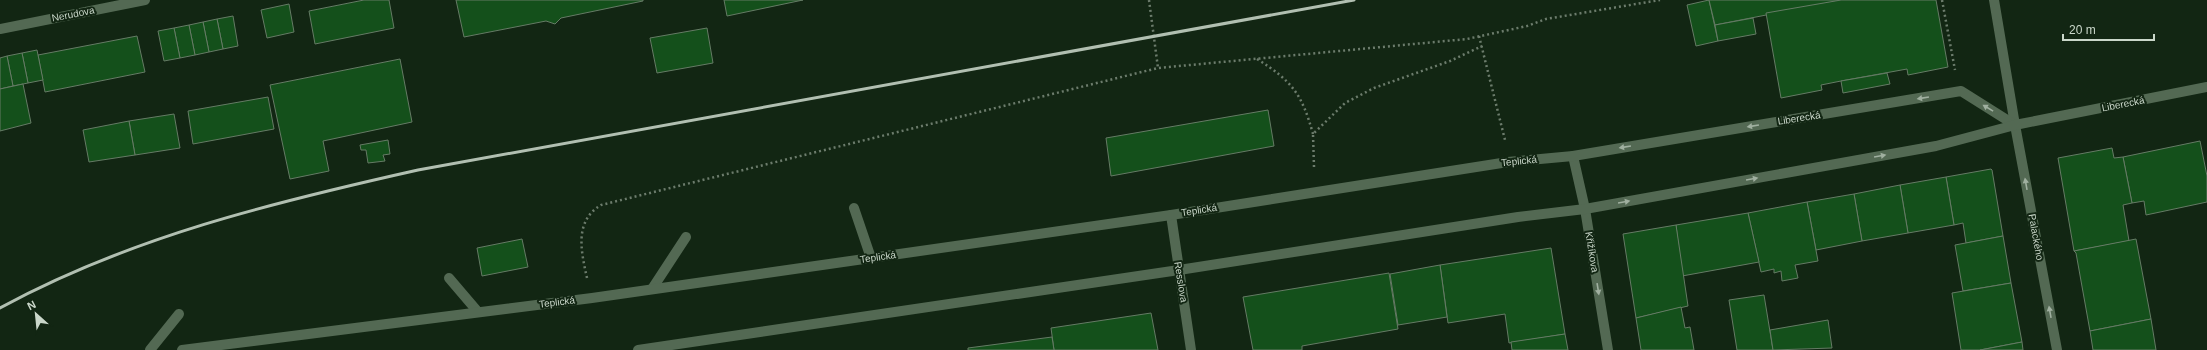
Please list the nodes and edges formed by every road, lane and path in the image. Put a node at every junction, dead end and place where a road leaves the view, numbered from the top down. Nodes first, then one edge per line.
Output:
1 (145, 0) edge
2 (1149, 0) edge
3 (1660, 0) edge
4 (1942, 0) edge
5 (1994, 0) edge
6 (0, 29) edge
7 (1479, 36) junction
8 (1482, 46) junction
9 (1256, 59) junction
10 (1158, 68) junction
11 (1948, 73) dead end
12 (2207, 87) edge
13 (2015, 125) junction
14 (1312, 134) junction
15 (1505, 140) dead end
16 (1573, 156) junction
17 (1314, 167) dead end
18 (854, 208) dead end
19 (1585, 209) junction
20 (1171, 215) junction
21 (686, 237) dead end
22 (871, 258) junction
23 (1179, 270) junction
24 (448, 278) dead end
25 (652, 289) junction
26 (592, 298) junction
27 (478, 312) junction
28 (179, 314) dead end
29 (150, 350) edge
30 (182, 350) edge
31 (638, 350) edge
32 (1192, 350) edge
33 (1608, 350) edge
34 (2057, 350) edge

1 - 6 street, Nerudova
2 - 10 path
3 - 7 path
4 - 11 path
5 - 13 street, Palackého
7 - 8 path
7 - 9 path
8 - 14 path
8 - 15 path
9 - 10 path
9 - 14 path
10 - 26 path
12 - 13 street, Liberecká
13 -> 16 street, Liberecká
19 -> 13 street, Liberecká
34 -> 13 street, Palackého
14 - 17 path
16 - 19 street, Křižíkova
16 - 20 street, Teplická
18 - 22 street
19 - 23 street
19 -> 33 street, Křižíkova
20 - 22 street, Teplická
20 - 23 street, Resslova
21 - 25 street
22 - 25 street, Teplická
23 - 31 street
23 - 32 street, Resslova
24 - 27 street
25 - 26 street, Teplická
26 - 27 street, Teplická
27 - 30 street, Teplická
28 - 29 street

